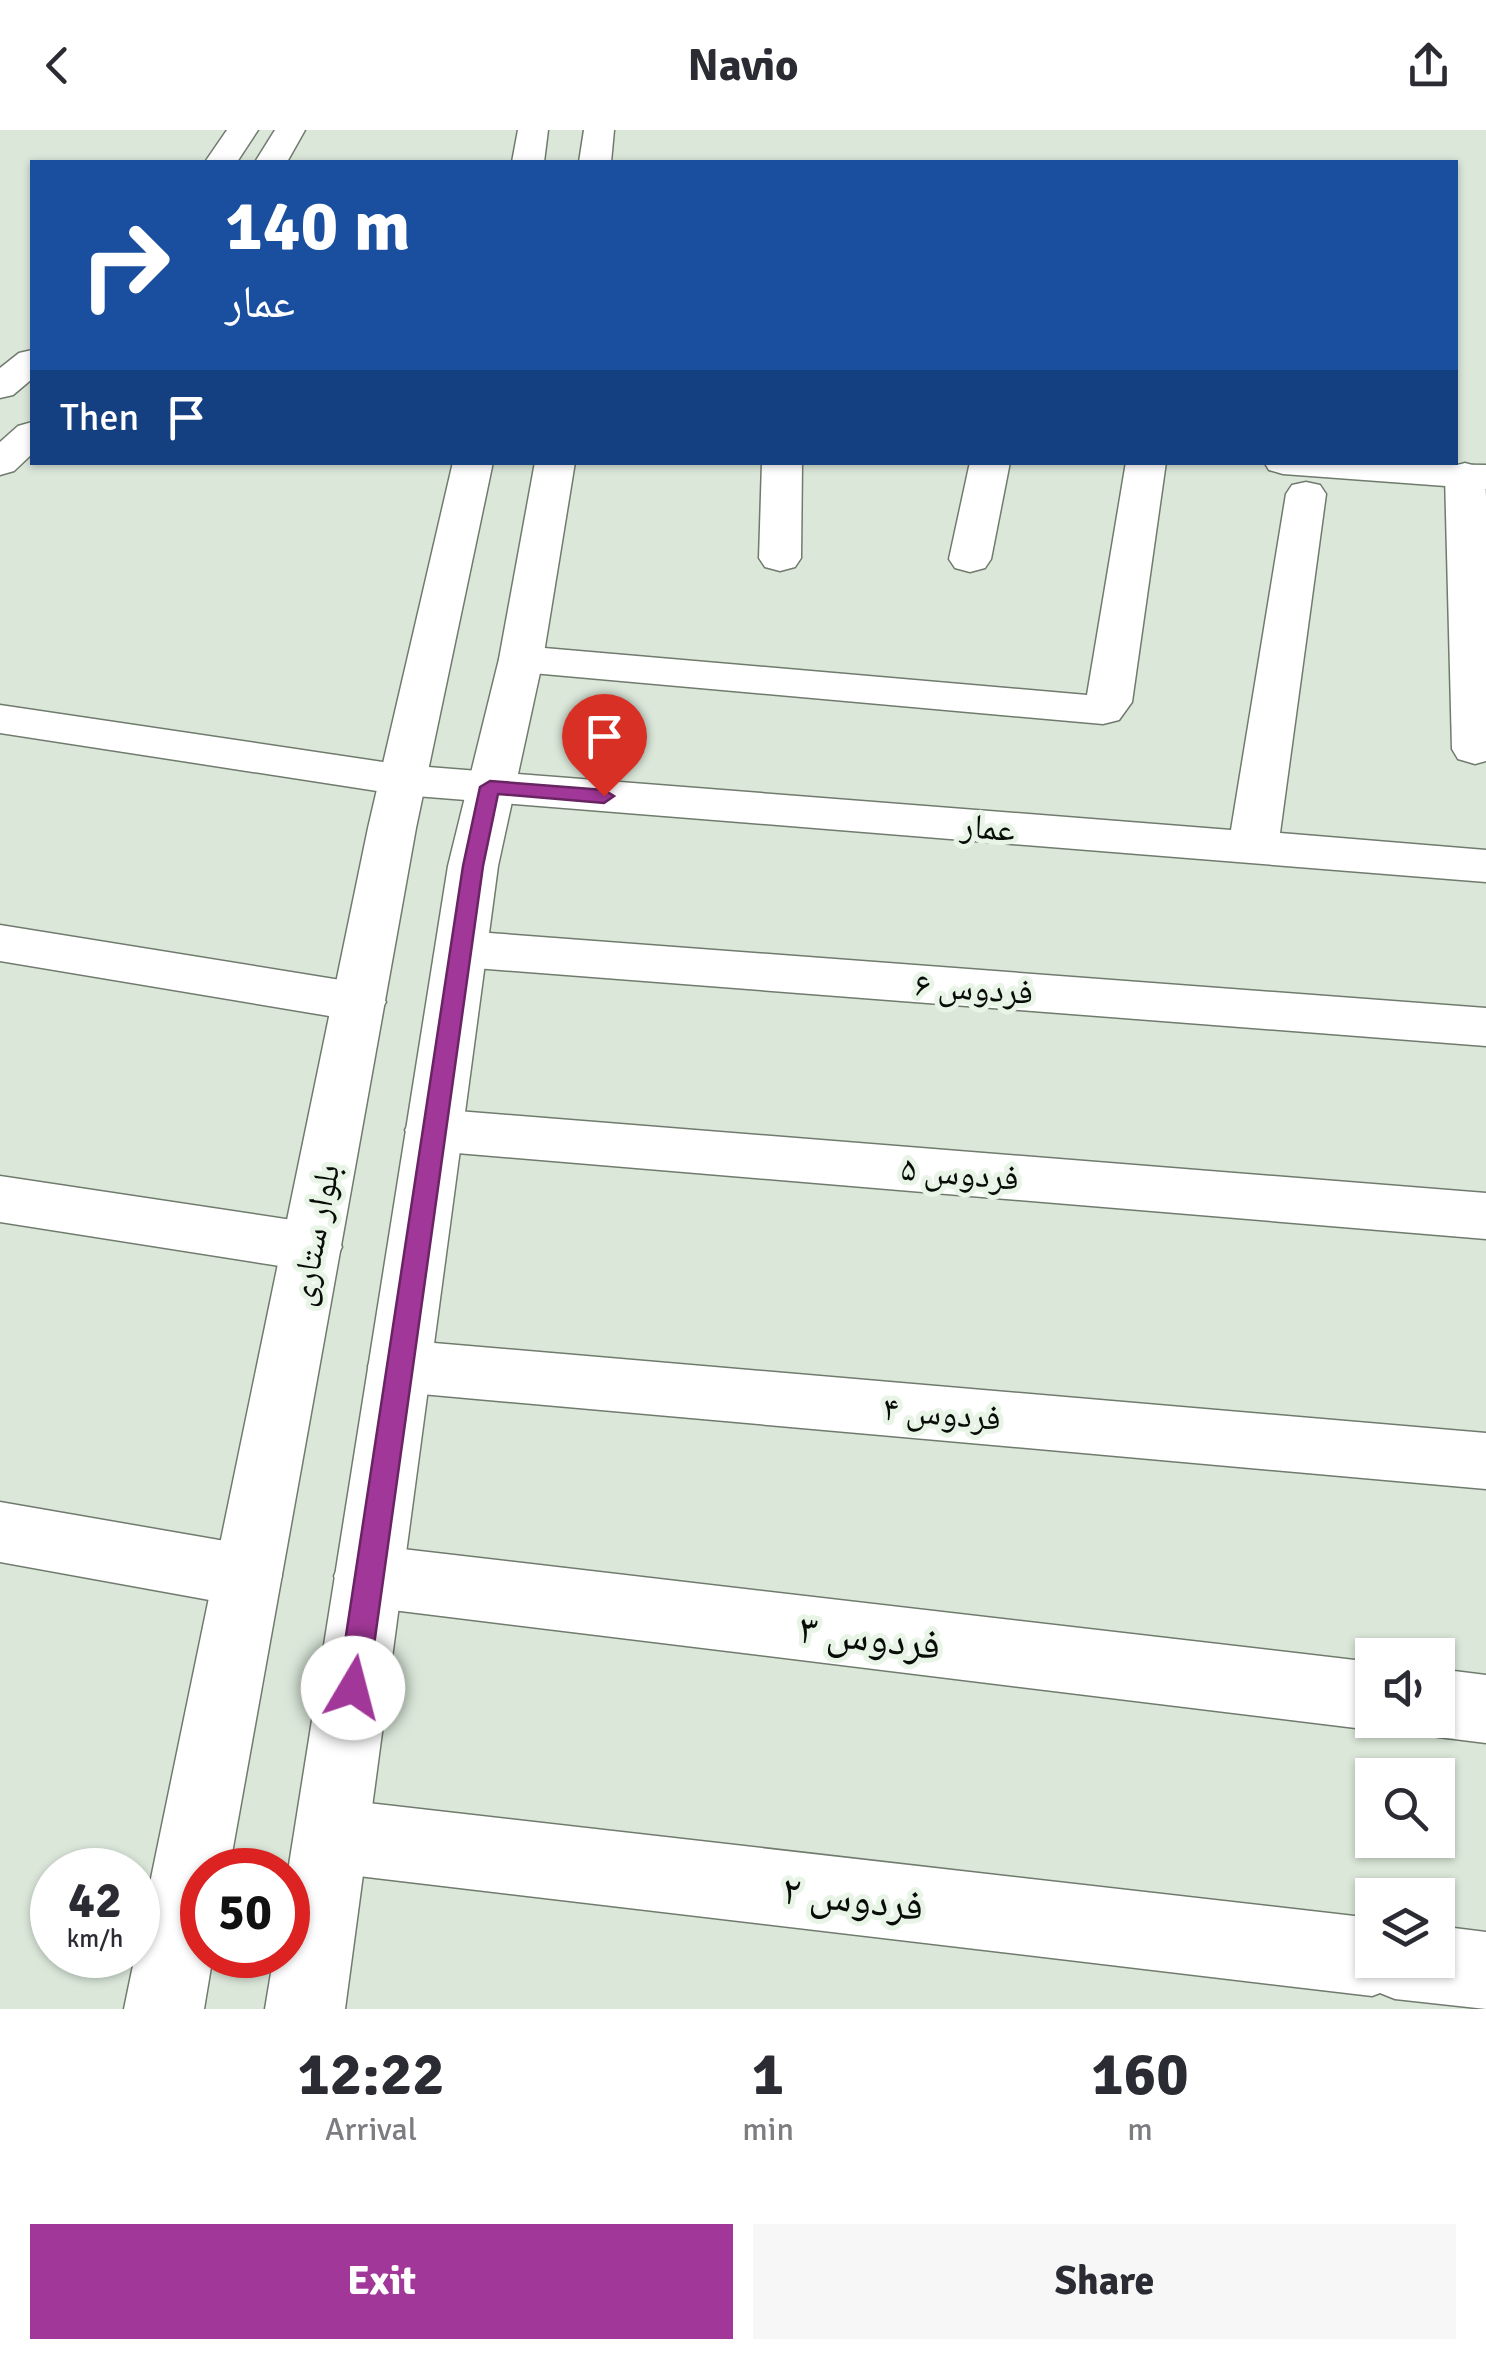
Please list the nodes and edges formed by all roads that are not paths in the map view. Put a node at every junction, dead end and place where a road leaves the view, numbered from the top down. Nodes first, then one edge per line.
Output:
1 (243, 130) edge
2 (290, 130) edge
3 (533, 130) edge
4 (599, 130) edge
5 (222, 160) edge
6 (272, 160) edge
7 (528, 160) edge
8 (594, 160) edge
9 (30, 436) edge
10 (0, 463) edge
11 (473, 465) edge
12 (553, 465) edge
13 (782, 465) edge
14 (989, 465) edge
15 (1146, 465) edge
16 (1476, 476) edge
17 (1295, 478) edge
18 (780, 558) dead end
19 (970, 559) dead end
20 (521, 658) junction
21 (0, 720) edge
22 (1475, 749) dead end
23 (404, 780) junction
24 (490, 787) junction
25 (1253, 848) junction
26 (1486, 866) edge
27 (0, 943) edge
28 (462, 950) junction
29 (359, 1002) junction
30 (1486, 1027) edge
31 (433, 1130) junction
32 (0, 1200) edge
33 (1486, 1216) edge
34 (312, 1247) junction
35 (399, 1366) junction
36 (1486, 1462) edge
37 (0, 1532) edge
38 (248, 1576) junction
39 (368, 1576) junction
40 (1355, 1694) edge
41 (1455, 1706) edge
42 (1486, 1709) edge
43 (333, 1836) junction
44 (1355, 1956) edge
45 (1455, 1967) edge
46 (1486, 1971) edge
47 (164, 2009) edge
48 (305, 2009) edge

1 - 5 street
2 - 6 street
3 - 7 street
4 - 8 street
9 - 10 street
11 - 23 street, بلوار ستاری
12 - 20 street
13 - 18 street
14 - 19 street
15 - 20 street
16 - 17 street
16 - 22 street
17 - 25 street
20 - 24 street
21 - 23 street, عمار
23 - 24 street, عمار
23 - 29 street, بلوار ستاری
24 - 25 street, عمار
24 - 28 street
25 - 26 street, عمار
27 - 29 street
28 - 30 street, فردوس ۶
28 - 31 street
29 - 34 street, بلوار ستاری
31 - 33 street, فردوس ۵
31 - 35 street
32 - 34 street
34 - 38 street, بلوار ستاری
35 - 36 street, فردوس ۴
35 - 39 street
37 - 38 street
38 - 47 street, بلوار ستاری
39 - 40 street, فردوس ۳
39 - 43 street
41 - 42 street
43 - 44 street, فردوس ۲
43 - 48 street
45 - 46 street

